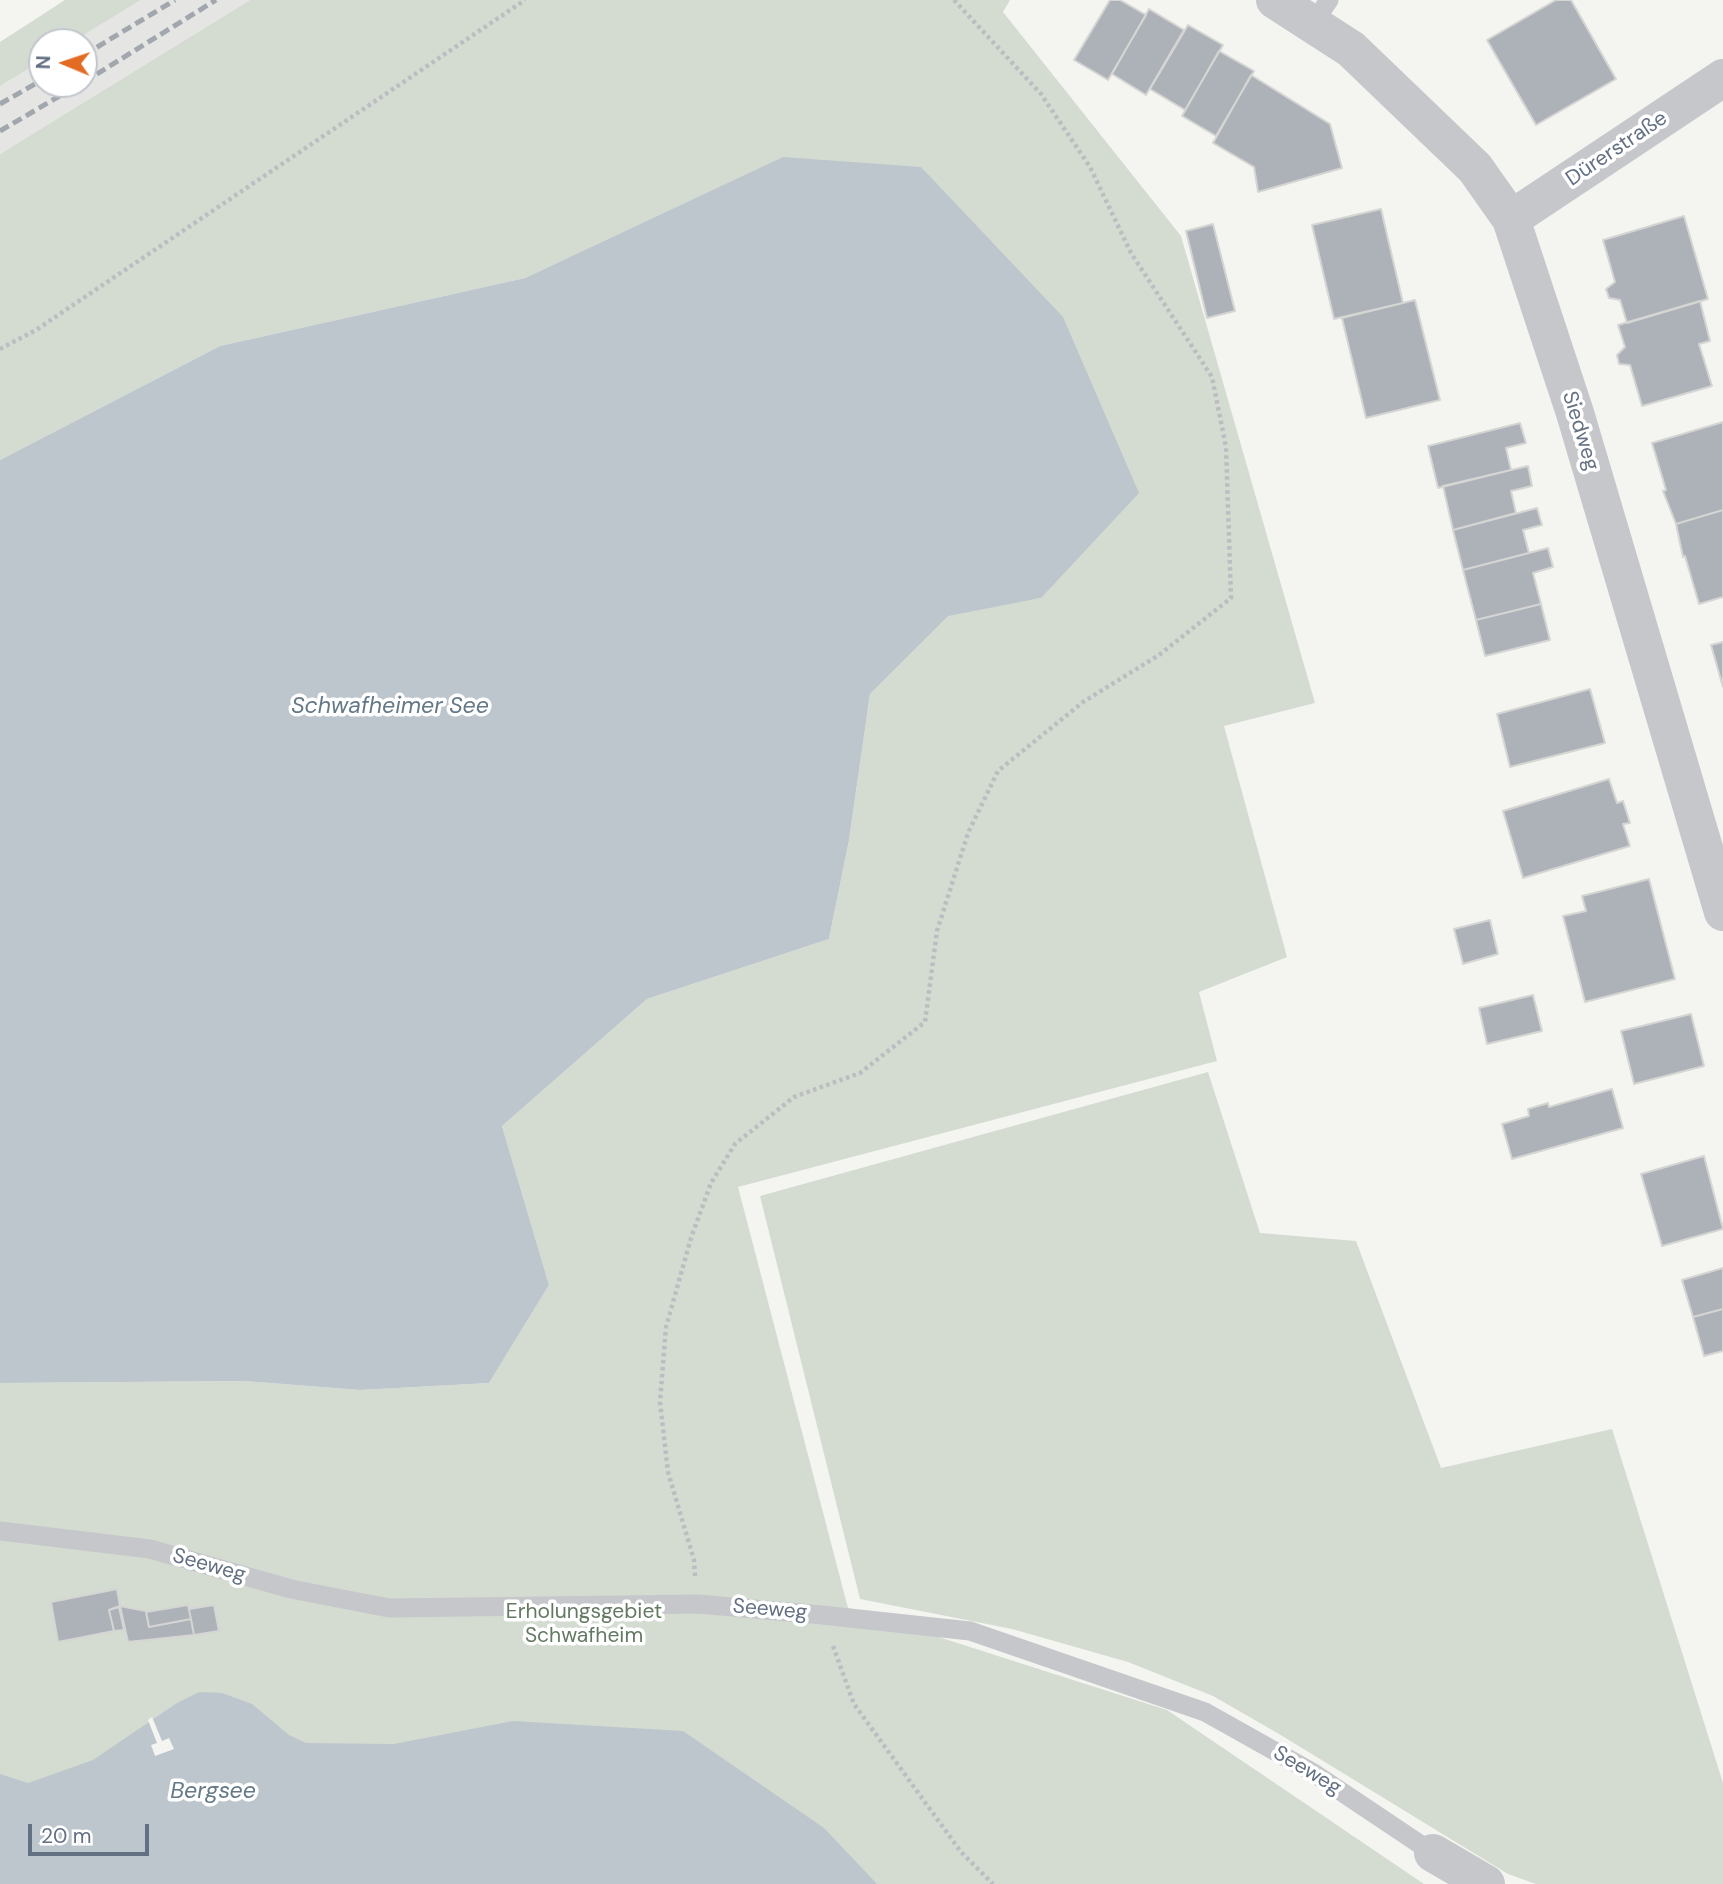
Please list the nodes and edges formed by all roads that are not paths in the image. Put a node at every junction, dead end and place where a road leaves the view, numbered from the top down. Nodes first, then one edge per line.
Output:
1 (1275, 0) edge
2 (1321, 12) edge
3 (1723, 78) edge
4 (1511, 219) junction
5 (1723, 912) edge
6 (0, 1531) edge
7 (1433, 1853) joint
8 (1486, 1884) edge

1 - 2 street, Siedweg
2 - 4 street, Siedweg
3 - 4 street, Dürerstraße
4 - 5 street, Siedweg
6 - 7 lane, Seeweg
7 - 8 street, Seeweg

